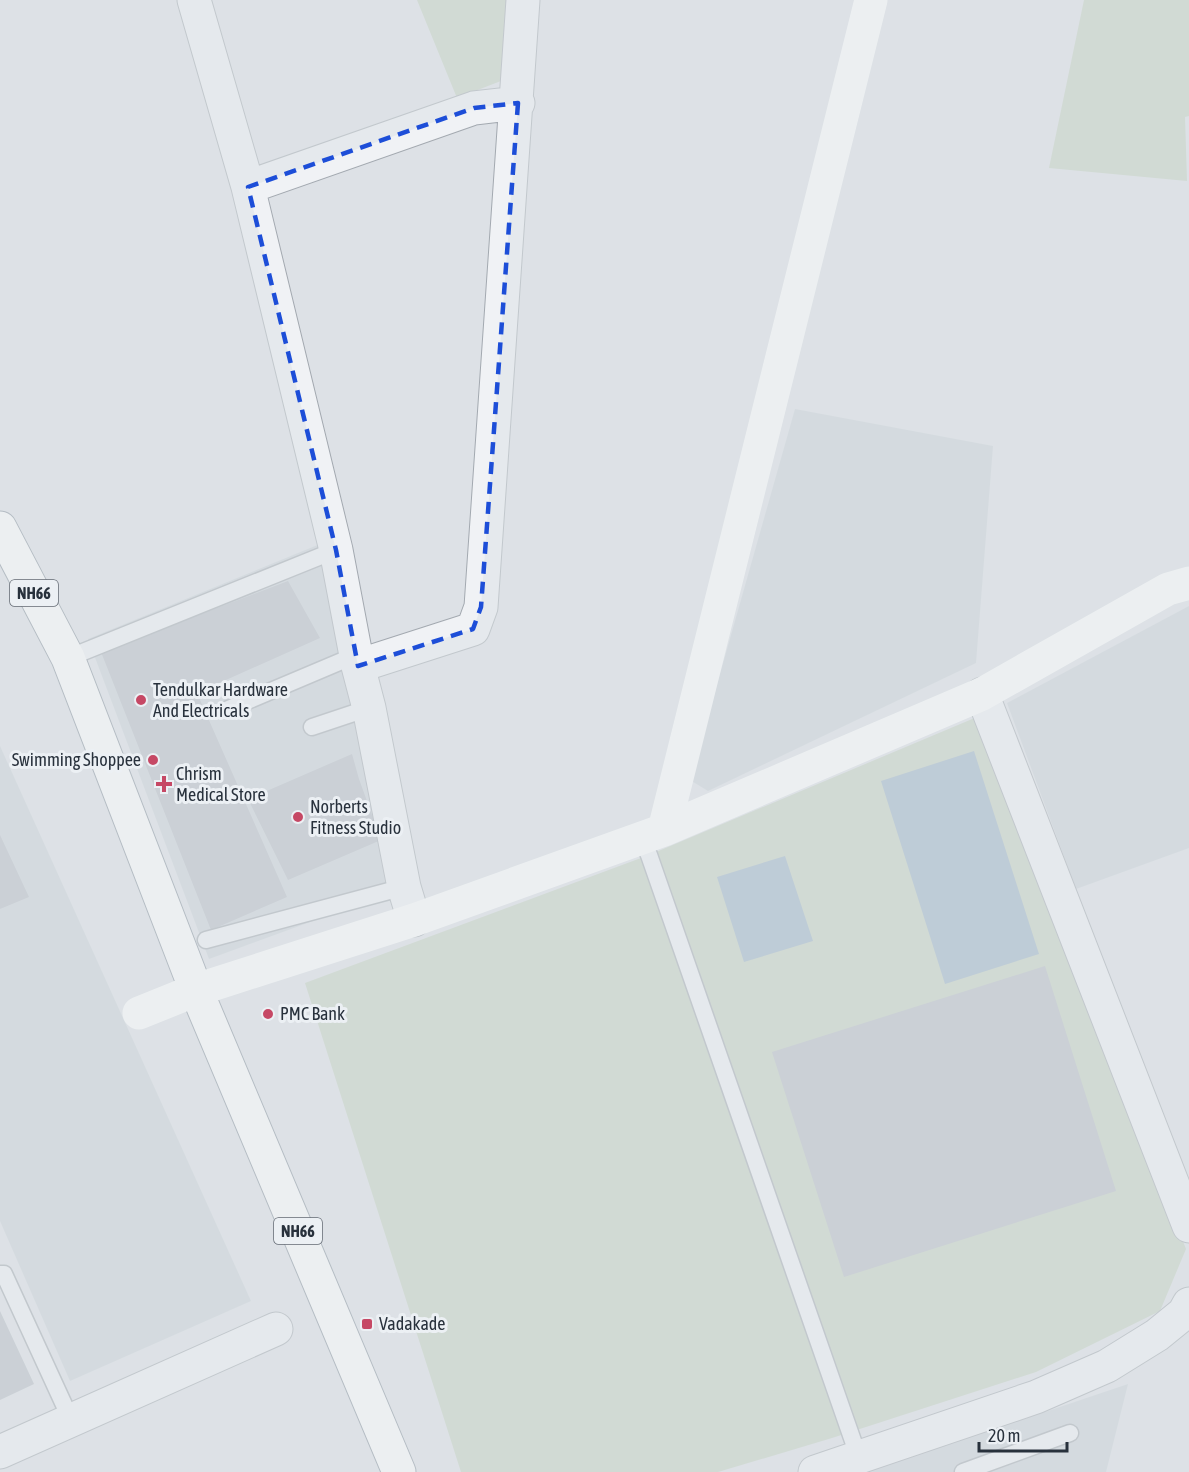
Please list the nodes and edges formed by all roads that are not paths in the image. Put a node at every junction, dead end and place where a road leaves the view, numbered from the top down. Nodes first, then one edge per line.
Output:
1 (194, 0) edge
2 (523, 0) edge
3 (871, 0) edge
4 (518, 103) junction
5 (248, 187) junction
6 (0, 528) edge
7 (336, 550) junction
8 (1189, 583) edge
9 (68, 658) junction
10 (357, 660) junction
11 (981, 694) junction
12 (369, 708) junction
13 (226, 710) dead end
14 (312, 727) dead end
15 (652, 834) junction
16 (404, 887) junction
17 (414, 921) junction
18 (207, 940) dead end
19 (196, 990) junction
20 (139, 1012) dead end
21 (1189, 1226) edge
22 (1, 1271) edge
23 (1189, 1304) edge
24 (276, 1329) dead end
25 (71, 1419) junction
26 (1070, 1433) dead end
27 (0, 1452) edge
28 (862, 1465) edge
29 (399, 1472) edge
30 (814, 1472) edge
31 (963, 1472) edge

1 - 5 street
2 - 4 street
3 - 15 main road
4 - 5 street
4 - 10 street
5 - 7 street
6 - 9 main road, NH66
7 - 9 lane
7 - 10 street
8 - 11 main road
9 - 19 main road, NH66
10 - 12 street
10 - 13 lane
11 - 15 main road
11 - 21 street
12 - 14 lane
12 - 16 street
15 - 17 main road
15 - 28 lane
16 - 17 street
16 - 18 lane
17 - 19 main road
19 - 20 main road
19 - 29 main road, NH66
22 - 25 lane
23 - 28 street
24 - 25 street
25 - 27 street
26 - 31 lane
28 - 30 street

